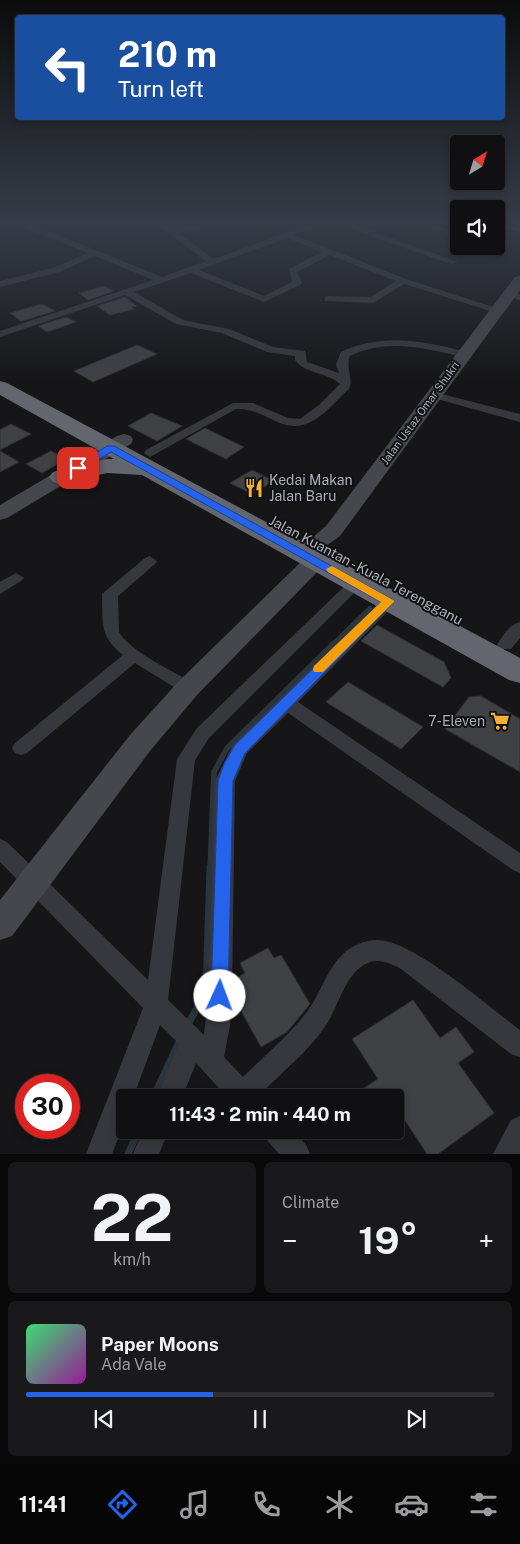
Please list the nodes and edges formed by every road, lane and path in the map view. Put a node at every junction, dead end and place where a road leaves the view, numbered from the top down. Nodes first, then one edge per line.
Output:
1 (41, 274) edge
2 (147, 274) edge
3 (180, 274) edge
4 (201, 274) edge
5 (293, 274) edge
6 (387, 274) edge
7 (162, 280) junction
8 (403, 280) junction
9 (0, 284) edge
10 (516, 290) edge
11 (126, 292) junction
12 (328, 299) dead end
13 (497, 310) junction
14 (0, 334) edge
15 (464, 354) junction
16 (0, 373) edge
17 (344, 379) junction
18 (0, 387) edge
19 (434, 395) junction
20 (520, 418) edge
21 (77, 430) junction
22 (118, 444) junction
23 (151, 462) junction
24 (61, 477) junction
25 (0, 514) edge
26 (316, 552) junction
27 (150, 561) dead end
28 (16, 578) dead end
29 (356, 583) junction
30 (0, 589) edge
31 (389, 601) junction
32 (515, 641) edge
33 (134, 654) junction
34 (520, 672) edge
35 (188, 688) junction
36 (285, 702) junction
37 (21, 748) dead end
38 (0, 848) edge
39 (520, 864) edge
40 (34, 883) junction
41 (0, 925) edge
42 (161, 1011) junction
43 (191, 1039) junction
44 (520, 1045) edge
45 (211, 1061) junction
46 (172, 1089) edge
47 (237, 1089) edge
48 (251, 1089) edge
49 (520, 1129) edge
50 (152, 1139) edge
51 (283, 1139) edge
52 (99, 1154) edge
53 (146, 1154) edge
54 (297, 1154) edge
55 (506, 1154) edge

1 - 9 street
2 - 7 street
3 - 7 street
4 - 5 street
6 - 8 street
7 - 11 street
8 - 12 street
8 - 13 street
10 - 13 street, Jalan Ustaz Omar Shukri
11 - 14 street
11 - 17 street
13 - 15 street, Jalan Ustaz Omar Shukri
15 - 17 street
15 - 19 street, Jalan Ustaz Omar Shukri
16 - 22 highway, Jalan Kuantan - Kuala Terengganu
17 - 23 street
18 - 21 highway, Jalan Kuantan - Kuala Terengganu
19 - 20 street
19 - 26 street, Jalan Ustaz Omar Shukri
21 - 22 highway, Jalan Kuantan - Kuala Terengganu
21 - 24 highway
22 - 23 highway, Jalan Kuantan - Kuala Terengganu
22 - 24 street
23 - 24 highway
23 - 26 highway, Jalan Kuantan - Kuala Terengganu
24 - 25 street
26 - 29 highway, Jalan Kuantan - Kuala Terengganu
26 - 32 highway, Jalan Kuantan - Kuala Terengganu
26 - 35 street, Jalan Ustaz Omar Shukri
27 - 33 street
28 - 30 street
29 - 31 highway, Jalan Kuantan - Kuala Terengganu
29 - 42 street
31 - 34 highway, Jalan Kuantan - Kuala Terengganu
31 - 36 street
33 - 35 street
33 - 37 street
35 - 40 street, Jalan Ustaz Omar Shukri
36 - 39 street
36 - 45 street
38 - 40 street
40 - 41 street, Jalan Ustaz Omar Shukri
40 - 42 street
42 - 43 street
42 - 52 street
43 - 45 street
43 - 46 street
44 - 48 street
45 - 47 street
49 - 55 street
50 - 53 street
51 - 54 street

